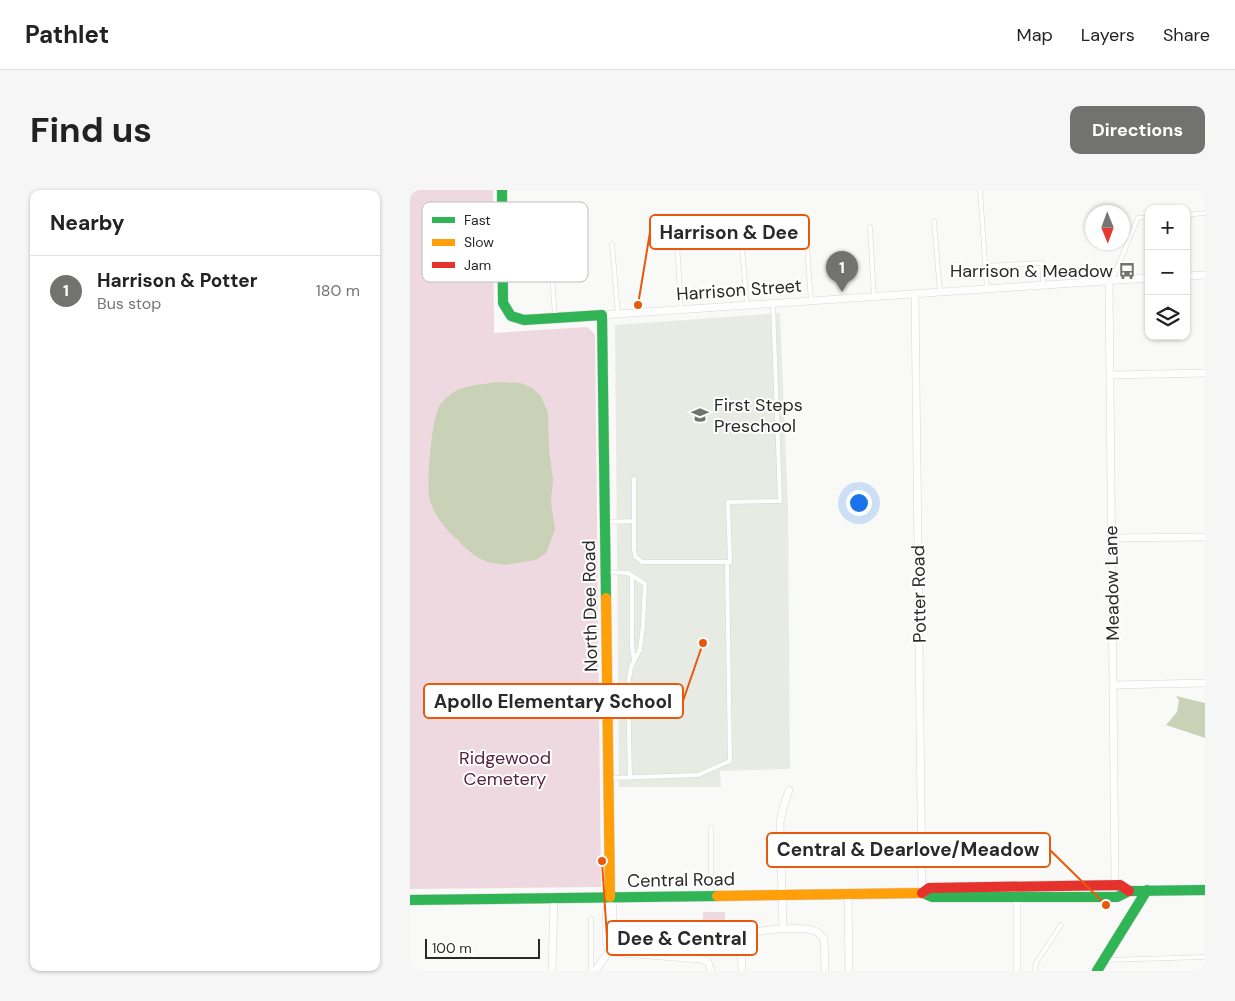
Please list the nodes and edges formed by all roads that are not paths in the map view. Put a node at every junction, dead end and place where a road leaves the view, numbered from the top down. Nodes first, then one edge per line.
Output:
1 (980, 190) edge
2 (1205, 214) edge
3 (1190, 215) edge
4 (1145, 217) edge
5 (934, 221) dead end
6 (870, 227) dead end
7 (806, 233) dead end
8 (741, 236) dead end
9 (677, 242) dead end
10 (612, 244) dead end
11 (986, 266) junction
12 (1205, 275) edge
13 (1190, 276) edge
14 (1145, 278) edge
15 (1110, 281) junction
16 (503, 282) edge
17 (552, 282) edge
18 (1044, 285) junction
19 (987, 290) junction
20 (940, 293) junction
21 (915, 295) junction
22 (874, 297) junction
23 (811, 302) junction
24 (773, 304) junction
25 (747, 306) junction
26 (681, 310) junction
27 (618, 314) junction
28 (602, 315) junction
29 (555, 318) junction
30 (1205, 373) edge
31 (1110, 375) junction
32 (634, 479) dead end
33 (605, 522) junction
34 (634, 522) junction
35 (1205, 537) edge
36 (1111, 538) junction
37 (727, 562) junction
38 (606, 572) junction
39 (632, 576) junction
40 (634, 661) junction
41 (1205, 683) edge
42 (1114, 684) junction
43 (608, 778) junction
44 (630, 778) junction
45 (789, 790) dead end
46 (712, 828) dead end
47 (1115, 885) junction
48 (1147, 890) junction
49 (1205, 890) edge
50 (1129, 891) junction
51 (922, 893) junction
52 (848, 894) junction
53 (781, 895) junction
54 (711, 896) junction
55 (610, 897) junction
56 (1017, 897) junction
57 (554, 898) junction
58 (410, 900) edge
59 (591, 919) dead end
60 (1061, 925) dead end
61 (783, 929) junction
62 (610, 952) junction
63 (1205, 958) edge
64 (1104, 960) junction
65 (552, 971) edge
66 (593, 971) edge
67 (711, 971) edge
68 (742, 971) edge
69 (825, 971) edge
70 (849, 971) edge
71 (1017, 971) edge
72 (1035, 971) edge
73 (1097, 971) edge

1 - 11 lane
2 - 3 lane
4 - 15 lane
5 - 20 lane
6 - 22 lane
7 - 23 lane
8 - 25 lane
9 - 26 lane
10 - 27 lane
11 - 18 lane
11 - 19 lane
12 - 13 street
14 - 15 street, Harrison Street
15 - 18 street, Harrison Street
15 - 31 street, Meadow Lane
16 - 29 main road, Harrison Street
17 - 29 lane
18 - 19 street, Harrison Street
19 - 20 street, Harrison Street
20 - 21 street, Harrison Street
21 - 22 street, Harrison Street
21 - 51 street, Potter Road
22 - 23 street, Harrison Street
23 - 24 street, Harrison Street
24 - 25 street, Harrison Street
24 - 37 lane
25 - 26 street, Harrison Street
26 - 27 street, Harrison Street
27 - 28 street, Harrison Street
28 - 29 main road, Harrison Street
28 - 33 main road, North Dee Road
30 - 31 street
31 - 36 street, Meadow Lane
32 - 34 lane
33 - 34 lane
33 - 38 main road, North Dee Road
34 - 37 lane
35 - 36 street
36 - 42 street, Meadow Lane
37 - 44 lane
38 - 39 lane
38 - 43 main road, North Dee Road
39 - 40 lane
39 - 40 lane
40 - 44 lane
41 - 42 street
42 - 47 street, Meadow Lane
43 - 44 lane
43 - 55 main road, North Dee Road
45 - 53 street
46 - 54 lane
47 - 50 main road, Central Road
47 - 51 main road, Central Road
48 - 49 main road, Central Road
48 - 50 main road, Central Road
48 - 64 main road
50 - 56 main road, Central Road
51 - 52 main road, Central Road
51 - 56 main road, Central Road
52 - 53 main road, Central Road
52 - 70 street
53 - 54 main road, Central Road
53 - 61 street
54 - 55 main road, Central Road
55 - 57 main road, Central Road
55 - 62 street
56 - 71 street
57 - 58 main road, Central Road
57 - 65 street
59 - 66 lane
60 - 72 lane
61 - 68 street
61 - 69 street
62 - 66 street
62 - 67 street
63 - 64 lane
64 - 73 main road

